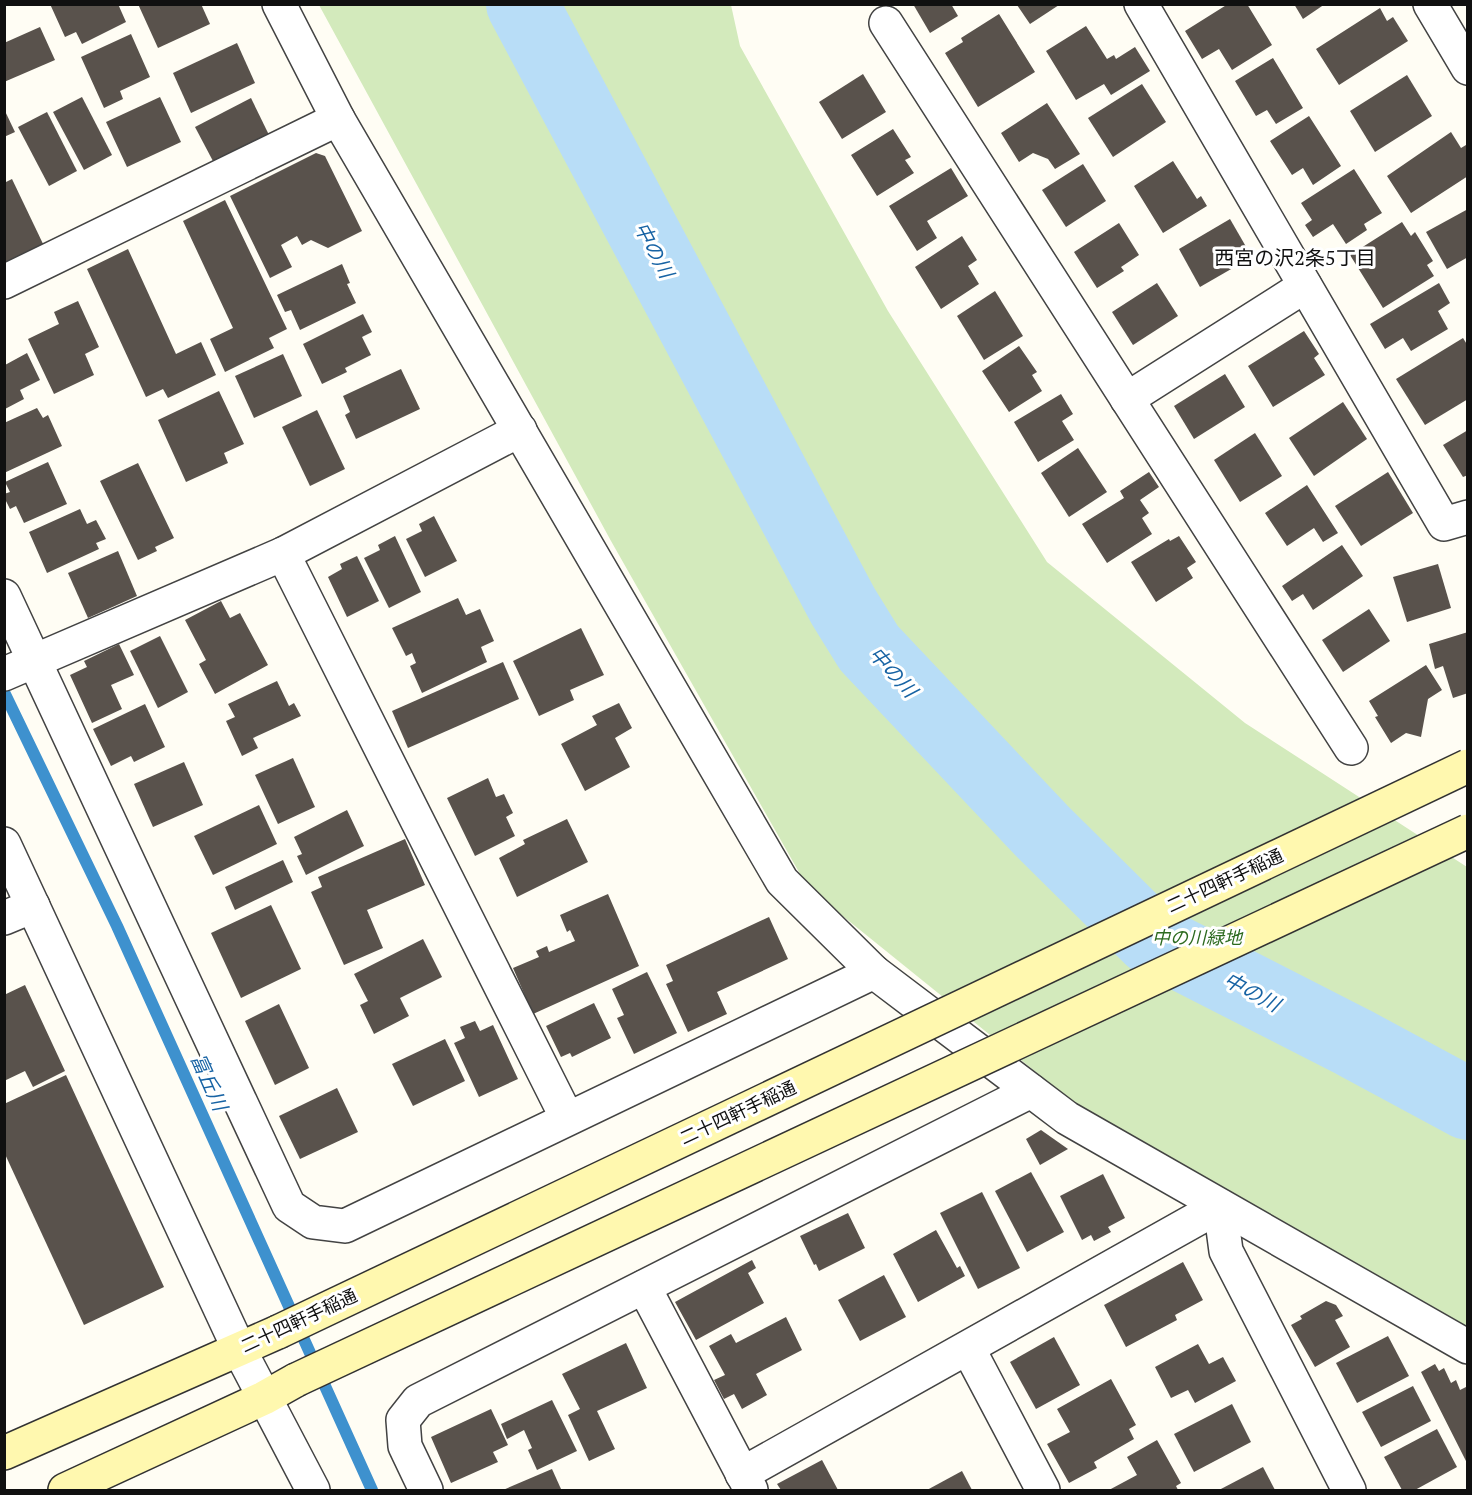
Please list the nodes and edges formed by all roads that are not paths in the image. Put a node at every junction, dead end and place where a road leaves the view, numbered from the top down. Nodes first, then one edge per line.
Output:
1 (279, 4) edge
2 (1141, 4) edge
3 (1430, 4) edge
4 (886, 23) dead end
5 (1467, 68) edge
6 (338, 119) junction
7 (4, 282) edge
8 (1305, 286) junction
9 (1127, 399) junction
10 (520, 430) junction
11 (1467, 517) edge
12 (283, 554) junction
13 (4, 596) edge
14 (18, 667) edge
15 (1351, 748) dead end
16 (1467, 766) edge
17 (1467, 831) edge
18 (4, 844) edge
19 (19, 912) edge
20 (874, 972) junction
21 (1031, 1091) junction
22 (567, 1118) junction
23 (1220, 1206) junction
24 (644, 1287) junction
25 (1467, 1347) edge
26 (968, 1348) junction
27 (239, 1349) junction
28 (264, 1398) junction
29 (4, 1453) edge
30 (747, 1482) edge
31 (65, 1491) edge
32 (313, 1491) edge
33 (426, 1491) edge
34 (1043, 1491) edge
35 (1349, 1491) edge

1 - 6 street
2 - 8 street
3 - 5 street
4 - 9 street
6 - 7 street
6 - 10 street
8 - 9 street
8 - 11 street
9 - 15 street
10 - 12 street
10 - 20 street
12 - 14 street
12 - 22 street
13 - 14 street
14 - 22 street
16 - 27 street, 二十四軒手稲通, bridge
17 - 28 street, bridge
18 - 19 street
19 - 27 street
20 - 21 street
20 - 22 street
21 - 23 street
21 - 24 street
23 - 25 street
23 - 26 street
23 - 35 street
24 - 30 street
24 - 33 street
26 - 30 street
26 - 34 street
27 - 28 street
27 - 29 street, 二十四軒手稲通
28 - 31 street
28 - 32 street

